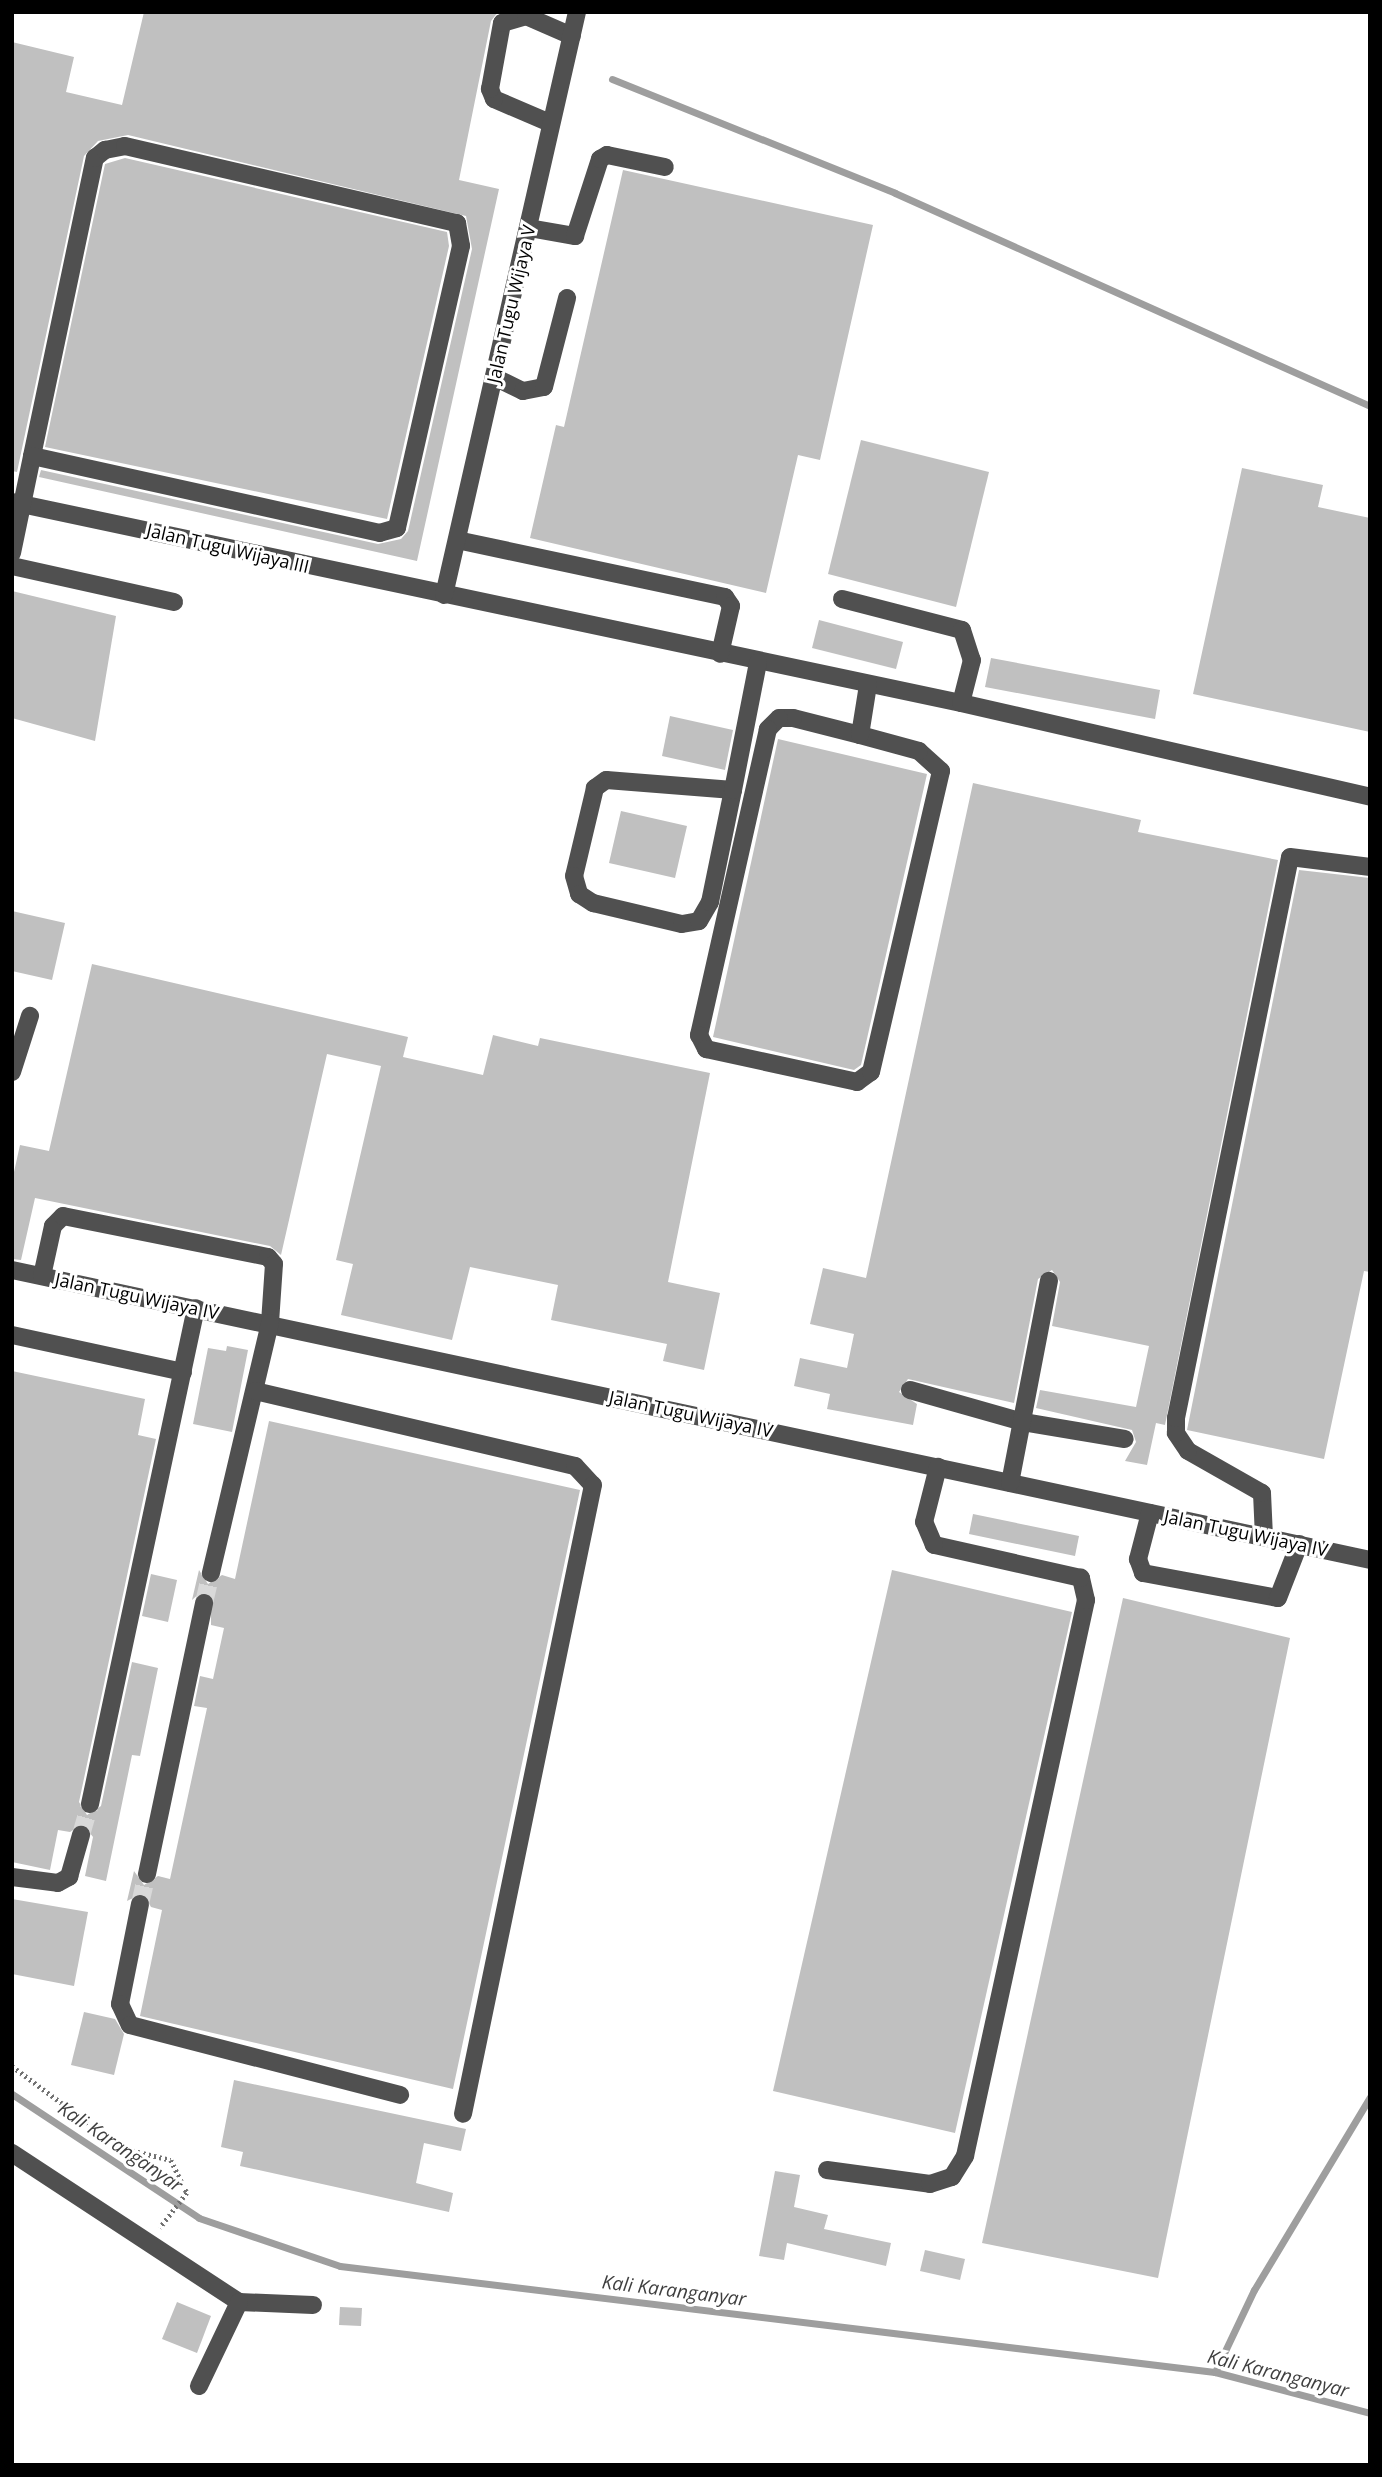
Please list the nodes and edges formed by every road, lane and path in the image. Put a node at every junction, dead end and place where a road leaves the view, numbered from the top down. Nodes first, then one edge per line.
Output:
1 (577, 12) edge
2 (572, 36) junction
3 (550, 123) junction
4 (666, 167) dead end
5 (529, 228) junction
6 (567, 298) dead end
7 (494, 377) junction
8 (32, 456) junction
9 (17, 503) edge
10 (457, 540) junction
11 (12, 553) edge
12 (12, 566) edge
13 (444, 595) junction
14 (842, 599) dead end
15 (174, 602) dead end
16 (720, 654) junction
17 (758, 662) junction
18 (868, 685) junction
19 (961, 704) junction
20 (860, 735) junction
21 (733, 790) junction
22 (1370, 797) edge
23 (1370, 867) edge
24 (30, 1016) dead end
25 (12, 1072) edge
26 (12, 1270) edge
27 (42, 1276) junction
28 (1049, 1281) dead end
29 (195, 1308) junction
30 (270, 1323) junction
31 (12, 1335) edge
32 (183, 1372) junction
33 (910, 1390) dead end
34 (256, 1391) junction
35 (1023, 1422) junction
36 (1125, 1439) dead end
37 (938, 1467) junction
38 (1010, 1483) junction
39 (1150, 1513) junction
40 (1264, 1536) junction
41 (1299, 1544) junction
42 (1370, 1560) edge
43 (211, 1573) tunnel mouth
44 (204, 1603) tunnel mouth
45 (90, 1804) tunnel mouth
46 (81, 1835) tunnel mouth
47 (147, 1874) tunnel mouth
48 (12, 1877) edge
49 (140, 1904) tunnel mouth
50 (12, 2066) edge
51 (400, 2095) dead end
52 (463, 2114) dead end
53 (12, 2153) edge
54 (827, 2171) dead end
55 (153, 2236) dead end
56 (239, 2302) junction
57 (313, 2305) dead end
58 (200, 2386) dead end

1 - 2 street, Jalan Tugu Wijaya V
2 - 3 street, Jalan Tugu Wijaya V
2 - 3 street
3 - 5 street, Jalan Tugu Wijaya V
4 - 5 street
5 - 7 street, Jalan Tugu Wijaya V
6 - 7 street
7 - 10 street, Jalan Tugu Wijaya V
8 - 8 street
8 - 9 street
9 - 11 street
9 - 13 street, Jalan Tugu Wijaya III
10 - 13 street, Jalan Tugu Wijaya V
10 - 16 street
12 - 15 street
13 - 16 street, Jalan Tugu Wijaya III
14 - 19 street
16 - 17 street, Jalan Tugu Wijaya III
17 - 18 street, Jalan Tugu Wijaya III
17 - 21 street
18 - 19 street, Jalan Tugu Wijaya III
18 - 20 street
19 - 22 street, Jalan Tugu Wijaya III
20 - 20 street
21 - 21 street
23 - 40 street
24 - 25 street
26 - 27 street, Jalan Tugu Wijaya IV
27 - 29 street, Jalan Tugu Wijaya IV
27 - 30 street
28 - 35 street
29 - 30 street, Jalan Tugu Wijaya IV
29 - 32 street
30 - 34 street
30 - 37 street, Jalan Tugu Wijaya IV
31 - 32 street
32 - 45 street
33 - 35 street
34 - 43 street
34 - 52 street
35 - 36 street
35 - 38 street
37 - 38 street, Jalan Tugu Wijaya IV
37 - 54 street
38 - 39 street, Jalan Tugu Wijaya IV
39 - 40 street, Jalan Tugu Wijaya IV
39 - 41 street
40 - 41 street, Jalan Tugu Wijaya IV
41 - 42 street, Jalan Tugu Wijaya IV
44 - 47 street
46 - 48 street
49 - 51 street
50 - 55 path
53 - 56 street
56 - 57 street
56 - 58 street

